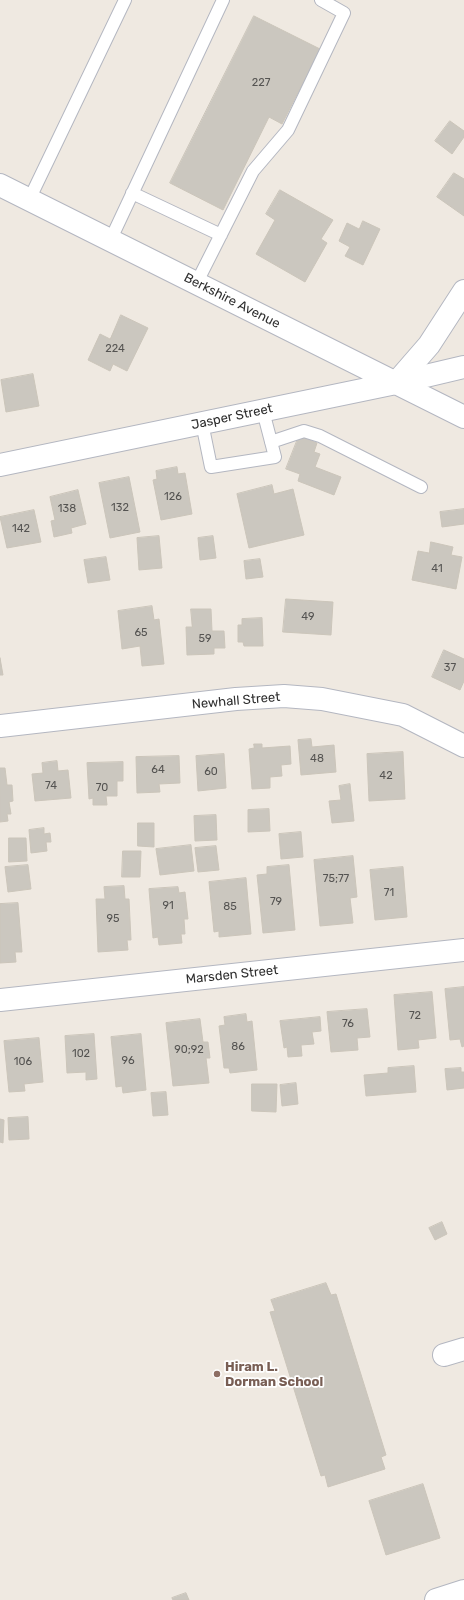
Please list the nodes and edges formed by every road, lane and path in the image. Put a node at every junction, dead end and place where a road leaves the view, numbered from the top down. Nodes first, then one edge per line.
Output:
1 (125, 0) edge
2 (221, 0) edge
3 (321, 0) edge
4 (0, 185) edge
5 (132, 193) junction
6 (28, 200) junction
7 (221, 236) junction
8 (110, 240) junction
9 (196, 284) junction
10 (464, 291) edge
11 (464, 367) edge
12 (396, 383) junction
13 (263, 411) junction
14 (464, 417) edge
15 (202, 423) junction
16 (271, 442) junction
17 (0, 465) edge
18 (421, 488) dead end
19 (0, 726) edge
20 (464, 746) edge
21 (464, 950) edge
22 (0, 1000) edge
23 (464, 1591) edge
24 (436, 1600) edge

1 - 6 lane
2 - 5 lane
3 - 7 lane
4 - 6 street, Berkshire Avenue
5 - 7 lane
5 - 8 lane
6 - 8 street, Berkshire Avenue
7 - 9 lane
8 - 9 street, Berkshire Avenue
9 - 12 street, Berkshire Avenue
10 - 12 street
11 - 12 street, Jasper Street
12 - 13 street, Jasper Street
12 - 14 street, Berkshire Avenue
13 - 15 street, Jasper Street
13 - 16 lane
15 - 16 lane
15 - 17 street, Jasper Street
16 - 18 lane
19 - 20 street, Newhall Street
21 - 22 street, Marsden Street
23 - 24 street

